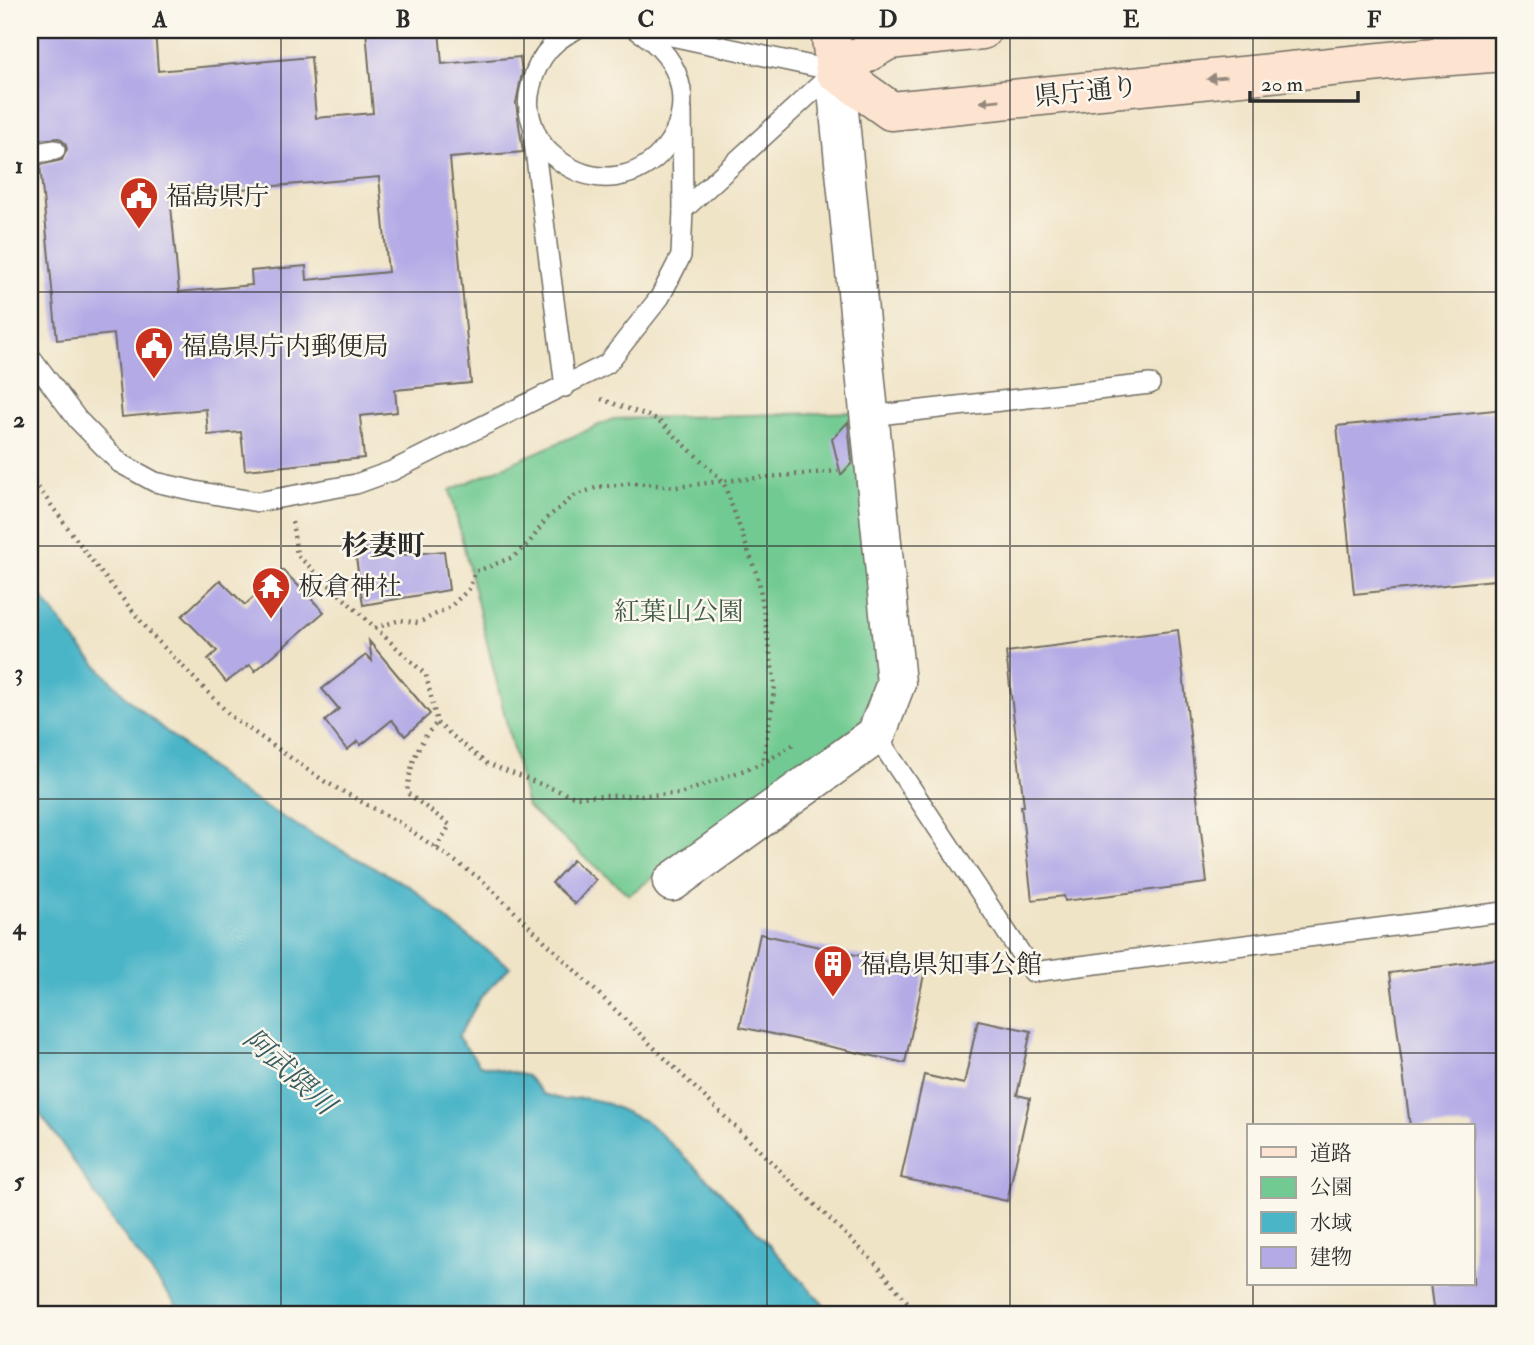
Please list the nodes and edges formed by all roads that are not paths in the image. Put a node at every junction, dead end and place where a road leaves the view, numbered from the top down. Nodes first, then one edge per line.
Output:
1 (575, 30) edge
2 (637, 30) edge
3 (643, 30) edge
4 (830, 30) edge
5 (982, 30) edge
6 (1504, 52) edge
7 (835, 71) junction
8 (682, 110) junction
9 (532, 126) junction
10 (55, 150) dead end
11 (30, 154) edge
12 (683, 210) junction
13 (30, 356) edge
14 (1150, 384) dead end
15 (565, 387) junction
16 (870, 416) junction
17 (876, 735) junction
18 (672, 882) dead end
19 (1504, 912) edge

1 - 9 lane
2 - 8 lane
3 - 7 lane
4 - 7 main road
5 - 7 main road
6 -> 7 main road, 県庁通り
7 - 12 lane
7 - 16 street
8 - 9 lane
8 - 12 lane
9 - 15 lane
10 - 11 lane
12 - 15 lane
13 - 15 lane
14 - 16 lane
16 - 17 street
17 - 18 street
17 - 19 lane

